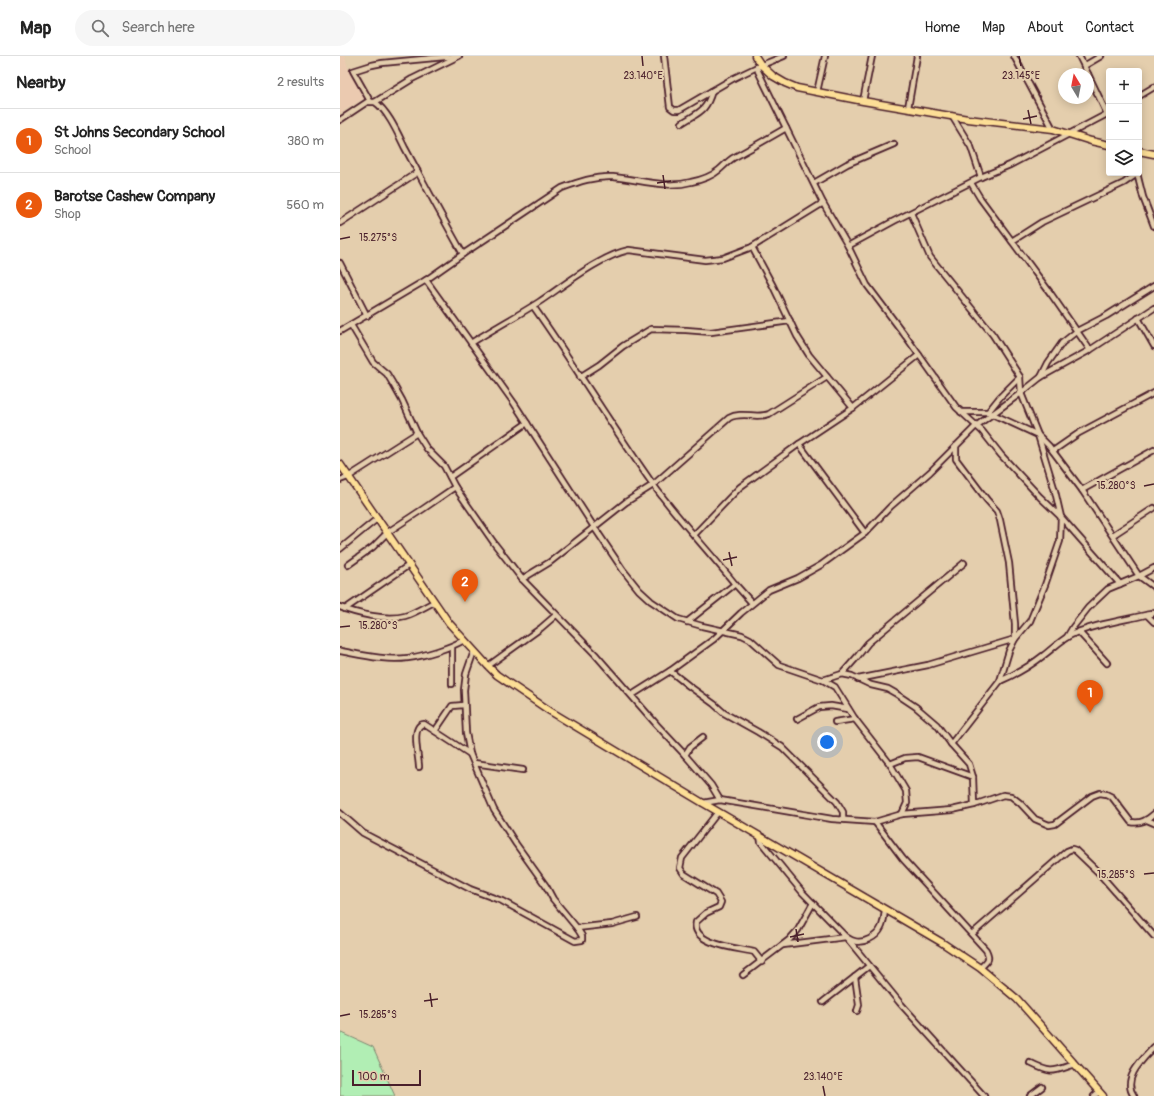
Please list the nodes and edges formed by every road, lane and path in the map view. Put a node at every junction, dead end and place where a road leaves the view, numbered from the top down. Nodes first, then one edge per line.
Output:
1 (455, 56) edge
2 (459, 56) edge
3 (664, 56) edge
4 (755, 56) edge
5 (784, 56) edge
6 (825, 56) edge
7 (872, 56) edge
8 (917, 56) edge
9 (1014, 56) edge
10 (1079, 56) edge
11 (1101, 56) edge
12 (759, 66) junction
13 (1084, 66) joint
14 (1094, 86) edge
15 (1154, 87) edge
16 (712, 91) junction
17 (817, 92) junction
18 (1142, 94) edge
19 (373, 101) junction
20 (863, 101) junction
21 (908, 108) junction
22 (1106, 110) edge
23 (1106, 115) edge
24 (952, 116) junction
25 (340, 120) edge
26 (682, 123) dead end
27 (786, 128) junction
28 (1053, 129) junction
29 (1070, 133) junction
30 (894, 144) dead end
31 (1106, 144) edge
32 (1142, 152) edge
33 (1154, 154) edge
34 (418, 172) junction
35 (1133, 176) edge
36 (1138, 176) edge
37 (981, 177) junction
38 (814, 183) junction
39 (971, 183) junction
40 (823, 203) junction
41 (911, 213) junction
42 (340, 223) edge
43 (1154, 226) edge
44 (1012, 242) junction
45 (848, 246) junction
46 (752, 247) junction
47 (463, 254) junction
48 (340, 263) edge
49 (426, 280) junction
50 (1154, 286) edge
51 (532, 306) junction
52 (1154, 308) edge
53 (367, 316) junction
54 (1138, 318) junction
55 (790, 321) junction
56 (351, 325) junction
57 (340, 331) edge
58 (1077, 331) junction
59 (470, 342) junction
60 (1154, 346) edge
61 (1090, 350) junction
62 (919, 355) junction
63 (580, 377) junction
64 (827, 377) junction
65 (1020, 377) junction
66 (1041, 377) junction
67 (1021, 393) junction
68 (1154, 393) edge
69 (853, 408) junction
70 (961, 412) junction
71 (988, 412) junction
72 (994, 414) junction
73 (527, 423) junction
74 (976, 426) junction
75 (417, 433) junction
76 (1038, 435) junction
77 (799, 444) junction
78 (956, 446) junction
79 (1154, 450) edge
80 (1053, 451) junction
81 (340, 464) edge
82 (348, 477) junction
83 (450, 477) junction
84 (340, 480) edge
85 (653, 485) junction
86 (454, 487) junction
87 (1082, 490) junction
88 (1154, 508) edge
89 (1061, 517) junction
90 (378, 518) junction
91 (594, 527) junction
92 (388, 532) junction
93 (865, 533) junction
94 (694, 535) junction
95 (1113, 535) junction
96 (340, 549) edge
97 (964, 563) dead end
98 (348, 565) dead end
99 (409, 565) junction
100 (1154, 568) edge
101 (1139, 576) junction
102 (522, 579) junction
103 (735, 584) junction
104 (1120, 584) junction
105 (1154, 587) edge
106 (434, 602) junction
107 (752, 603) junction
108 (342, 608) edge
109 (1154, 614) edge
110 (556, 615) junction
111 (1147, 615) junction
112 (687, 622) junction
113 (1154, 622) edge
114 (723, 630) junction
115 (1079, 632) junction
116 (1067, 637) junction
117 (1015, 639) junction
118 (464, 640) junction
119 (452, 647) junction
120 (340, 651) edge
121 (474, 651) junction
122 (1108, 663) dead end
123 (488, 666) junction
124 (670, 671) junction
125 (842, 674) junction
126 (858, 679) junction
127 (823, 680) junction
128 (1000, 681) junction
129 (452, 684) dead end
130 (632, 695) junction
131 (464, 705) junction
132 (848, 709) junction
133 (797, 719) dead end
134 (855, 719) junction
135 (835, 722) dead end
136 (435, 731) junction
137 (703, 737) dead end
138 (951, 744) junction
139 (470, 754) junction
140 (685, 754) junction
141 (474, 763) junction
142 (890, 764) junction
143 (419, 767) dead end
144 (523, 770) dead end
145 (973, 777) junction
146 (720, 800) junction
147 (703, 803) junction
148 (974, 805) junction
149 (718, 812) junction
150 (340, 813) edge
151 (902, 814) junction
152 (1154, 814) edge
153 (843, 819) junction
154 (1147, 820) junction
155 (875, 822) junction
156 (1154, 823) edge
157 (760, 836) junction
158 (813, 903) junction
159 (886, 910) junction
160 (637, 917) dead end
161 (577, 928) junction
162 (972, 934) junction
163 (1154, 936) edge
164 (846, 937) junction
165 (783, 945) junction
166 (762, 962) junction
167 (870, 966) junction
168 (980, 968) junction
169 (743, 975) dead end
170 (855, 977) junction
171 (823, 1002) dead end
172 (857, 1011) dead end
173 (1154, 1047) edge
174 (1030, 1062) dead end
175 (1075, 1064) junction
176 (1042, 1088) dead end
177 (1099, 1095) edge
178 (984, 1096) edge
179 (1030, 1096) edge
180 (1134, 1096) edge

1 - 19 street
2 - 19 street
3 - 16 street
4 - 12 main road
5 - 12 street
6 - 17 street
7 - 20 street
8 - 21 street
9 - 28 street
10 - 13 street
11 - 13 street
12 - 16 street
12 - 17 main road
12 - 27 street
14 - 22 street
15 - 18 street
16 - 26 street
17 - 20 main road
19 - 25 street
19 - 34 street
20 - 21 main road
21 - 24 main road
23 - 29 street
24 - 28 main road
24 - 37 street
27 - 38 street
27 - 47 street
28 - 29 main road
29 - 31 main road
29 - 37 street
30 - 38 street
32 - 33 main road
34 - 42 street
34 - 47 street
35 - 44 street
36 - 43 street
37 - 39 street
38 - 40 street
39 - 41 street
39 - 44 street
40 - 45 street
40 - 46 street
41 - 45 street
41 - 65 street
44 - 58 street
45 - 62 street
46 - 51 street
46 - 55 street
47 - 49 street
48 - 53 street
49 - 53 street
49 - 59 street
50 - 58 street
51 - 59 street
51 - 63 street
52 - 54 street
53 - 56 street
54 - 60 street
54 - 61 street
55 - 63 street
55 - 64 street
56 - 57 street
56 - 75 street
58 - 61 street
58 - 66 street
59 - 73 street
61 - 66 street
62 - 69 street
62 - 70 street
63 - 85 street
64 - 69 street
64 - 85 street
65 - 67 street
65 - 71 street
66 - 67 street
67 - 72 street
67 - 76 street
68 - 80 street
69 - 77 street
70 - 71 street
70 - 74 street
71 - 72 street
72 - 74 street
72 - 76 street
73 - 83 street
73 - 91 street
74 - 78 street
74 - 89 street
75 - 82 street
75 - 83 street
76 - 80 street
76 - 89 street
77 - 93 street
77 - 94 street
78 - 93 street
78 - 117 street
79 - 87 street
80 - 87 street
81 - 82 main road
82 - 84 street
82 - 90 main road
83 - 86 street
85 - 91 street
85 - 94 street
86 - 92 street
86 - 102 street
87 - 95 street
88 - 95 street
89 - 104 street
89 - 117 street
90 - 92 main road
90 - 96 street
91 - 102 street
91 - 112 street
92 - 98 street
92 - 99 main road
93 - 107 street
94 - 103 street
95 - 101 street
97 - 125 street
99 - 106 main road
99 - 108 street
100 - 101 street
101 - 104 street
101 - 105 street
102 - 110 street
103 - 107 street
103 - 112 street
104 - 116 street
106 - 108 street
106 - 118 main road
107 - 114 street
109 - 111 street
110 - 123 street
110 - 130 street
111 - 113 street
111 - 115 street
112 - 114 street
114 - 124 street
114 - 127 street
115 - 116 street
115 - 122 street
116 - 128 street
117 - 126 street
117 - 128 street
118 - 119 street
118 - 121 main road
119 - 120 street
119 - 129 street
121 - 123 main road
121 - 131 street
123 - 147 main road
124 - 130 street
124 - 153 street
125 - 126 street
125 - 127 street
126 - 138 street
127 - 132 street
128 - 138 street
130 - 140 street
131 - 136 street
131 - 139 street
132 - 133 street
132 - 134 street
134 - 135 street
134 - 142 street
136 - 139 street
136 - 143 street
137 - 140 street
138 - 145 street
139 - 141 street
140 - 146 street
141 - 144 street
141 - 161 street
142 - 145 street
142 - 151 street
145 - 148 street
146 - 147 street
146 - 153 street
147 - 149 main road
148 - 151 street
148 - 154 street
149 - 157 main road
149 - 166 street
150 - 161 street
151 - 155 street
152 - 154 street
153 - 155 street
154 - 156 street
155 - 162 street
157 - 158 street
157 - 159 main road
158 - 164 street
158 - 165 street
159 - 164 street
159 - 168 main road
160 - 161 street
162 - 163 street
162 - 168 street
164 - 165 street
164 - 167 street
165 - 166 street
166 - 169 street
167 - 170 street
167 - 178 street
168 - 175 main road
170 - 171 street
170 - 172 street
173 - 180 street
174 - 175 street
175 - 177 main road
176 - 179 street

